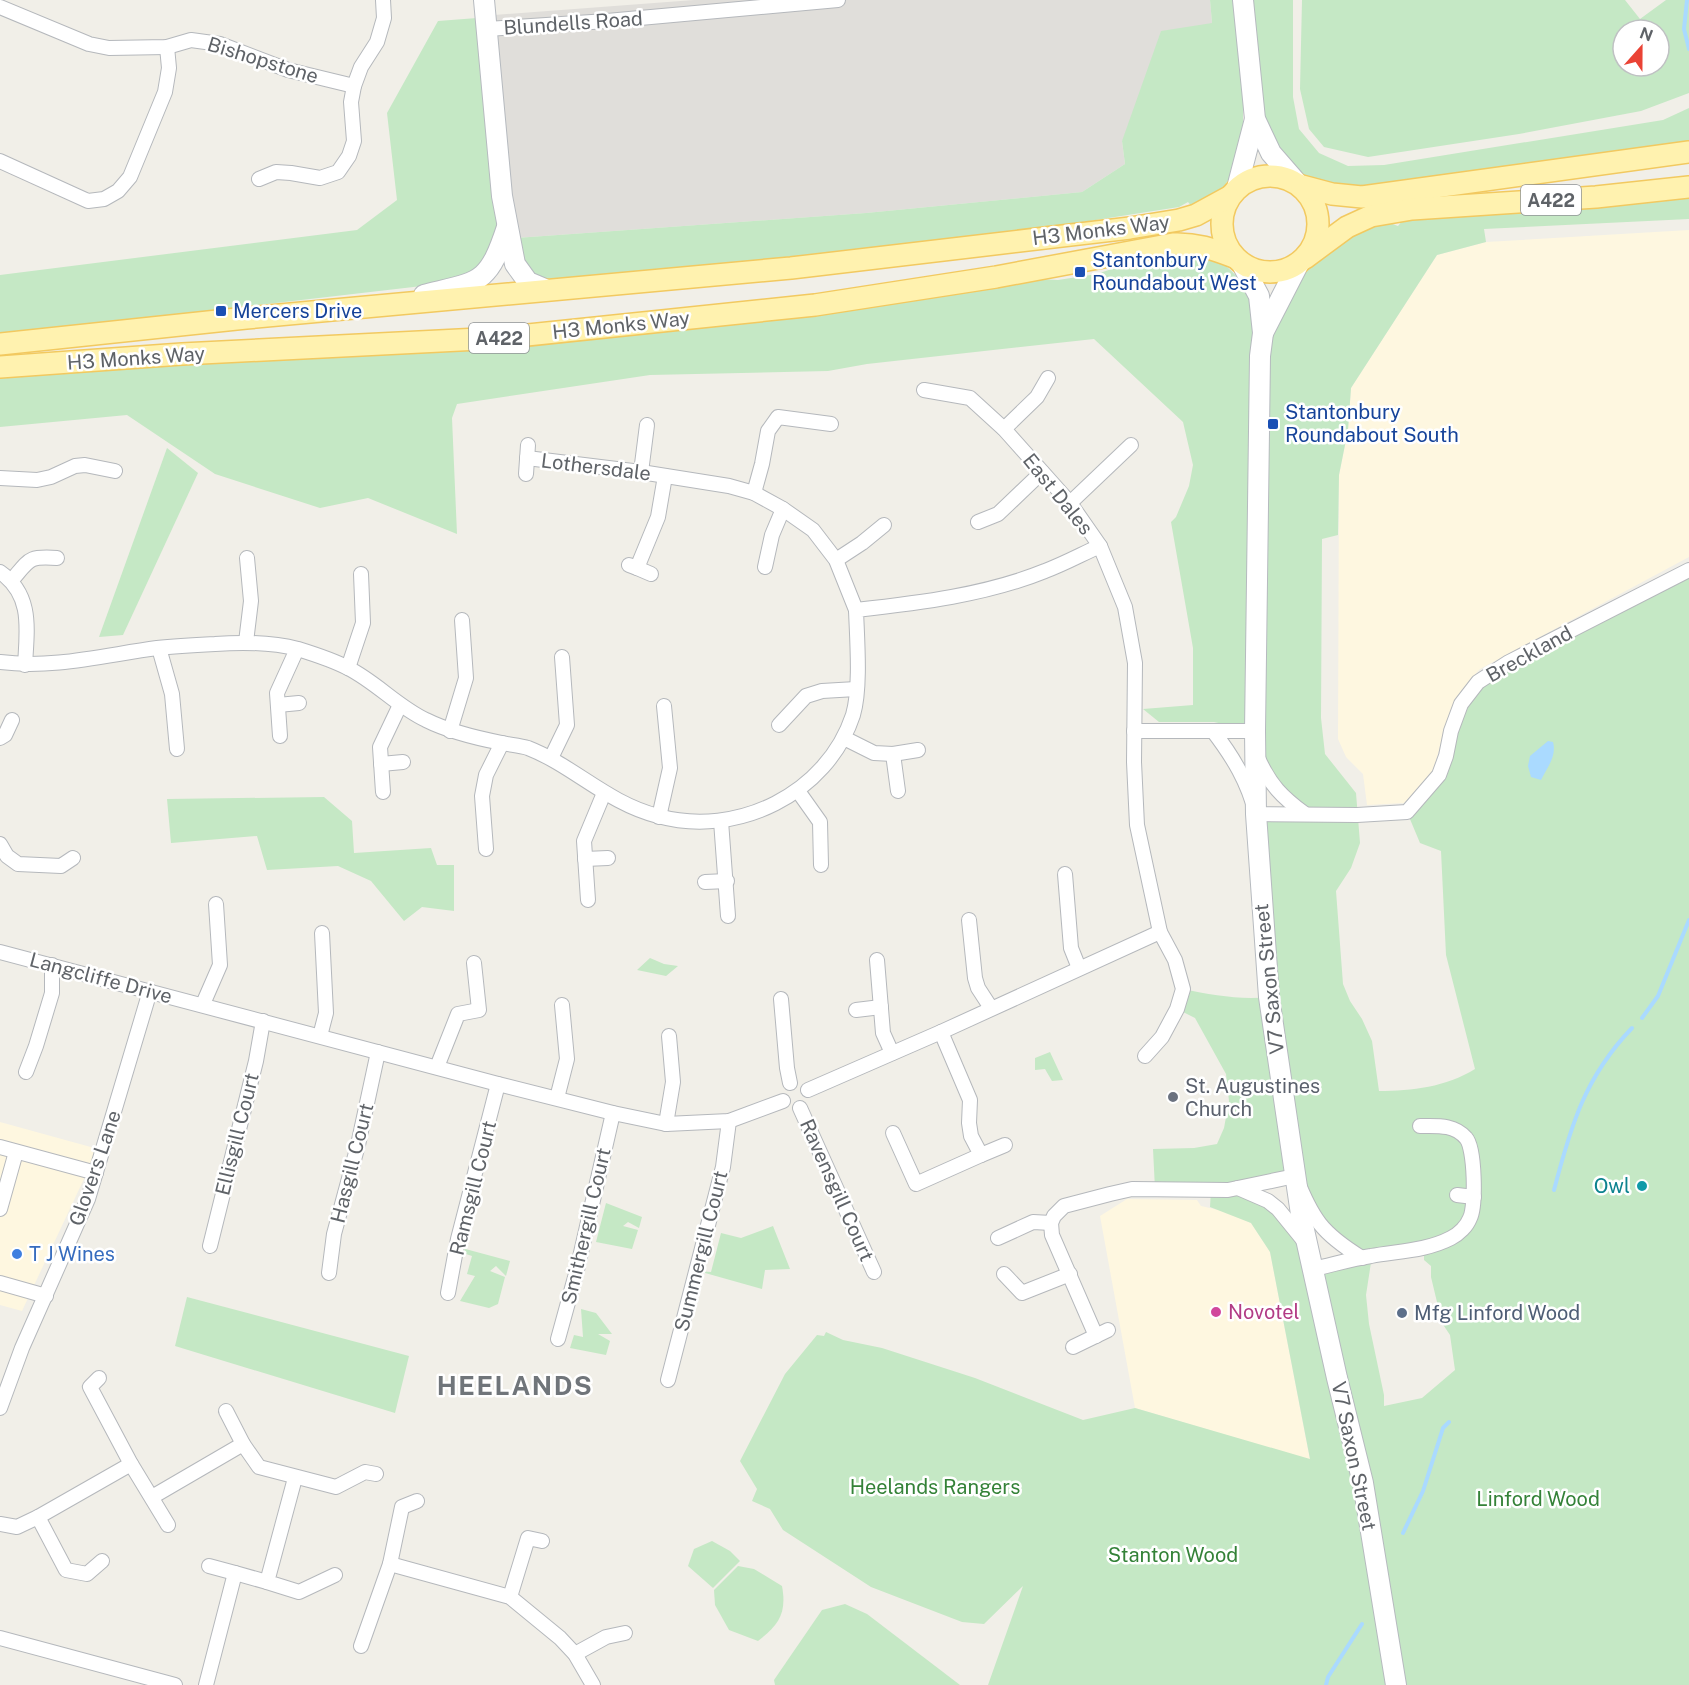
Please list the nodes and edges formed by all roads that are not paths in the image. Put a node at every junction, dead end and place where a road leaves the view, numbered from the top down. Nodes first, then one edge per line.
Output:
1 (383, 0) edge
2 (484, 0) edge
3 (838, 0) edge
4 (1243, 0) edge
5 (0, 7) edge
6 (487, 29) junction
7 (167, 46) junction
8 (354, 86) junction
9 (1255, 118) junction
10 (1689, 153) edge
11 (0, 161) edge
12 (259, 179) dead end
13 (1300, 185) junction
14 (1689, 187) edge
15 (1233, 192) junction
16 (1411, 200) junction
17 (1371, 206) junction
18 (508, 224) junction
19 (1238, 260) junction
20 (1302, 261) junction
21 (547, 290) junction
22 (387, 305) junction
23 (0, 344) edge
24 (1262, 347) junction
25 (0, 368) edge
26 (1048, 378) dead end
27 (924, 390) dead end
28 (831, 424) dead end
29 (647, 425) dead end
30 (1004, 429) junction
31 (1131, 445) dead end
32 (115, 471) dead end
33 (641, 472) junction
34 (1042, 472) junction
35 (526, 474) dead end
36 (665, 476) junction
37 (0, 478) edge
38 (754, 493) junction
39 (1070, 502) junction
40 (783, 509) junction
41 (978, 522) dead end
42 (884, 525) dead end
43 (1100, 546) junction
44 (57, 558) dead end
45 (247, 558) dead end
46 (836, 560) junction
47 (765, 567) dead end
48 (1689, 570) edge
49 (0, 572) edge
50 (360, 574) dead end
51 (651, 574) dead end
52 (12, 580) junction
53 (856, 610) junction
54 (462, 620) dead end
55 (246, 642) junction
56 (159, 648) junction
57 (297, 649) junction
58 (562, 657) dead end
59 (0, 662) edge
60 (25, 665) junction
61 (348, 668) junction
62 (856, 689) junction
63 (299, 703) dead end
64 (278, 705) junction
65 (400, 705) junction
66 (664, 706) dead end
67 (12, 720) dead end
68 (779, 725) dead end
69 (450, 731) junction
70 (1134, 731) junction
71 (1213, 731) junction
72 (1255, 731) junction
73 (280, 736) dead end
74 (0, 738) edge
75 (843, 738) junction
76 (502, 743) junction
77 (177, 749) dead end
78 (918, 750) dead end
79 (1256, 753) junction
80 (893, 754) junction
81 (551, 758) junction
82 (403, 762) dead end
83 (381, 764) junction
84 (798, 791) junction
85 (898, 791) dead end
86 (383, 792) dead end
87 (604, 793) junction
88 (1256, 814) junction
89 (1305, 814) junction
90 (659, 817) junction
91 (721, 821) junction
92 (0, 844) edge
93 (486, 849) dead end
94 (73, 858) dead end
95 (608, 858) dead end
96 (585, 860) junction
97 (822, 865) dead end
98 (1065, 874) dead end
99 (727, 881) junction
100 (705, 882) dead end
101 (588, 900) dead end
102 (216, 904) dead end
103 (728, 916) dead end
104 (969, 920) dead end
105 (1160, 932) junction
106 (322, 933) dead end
107 (0, 952) edge
108 (877, 960) dead end
109 (474, 963) dead end
110 (52, 965) junction
111 (1079, 968) junction
112 (150, 991) junction
113 (781, 999) dead end
114 (202, 1004) junction
115 (562, 1005) dead end
116 (881, 1007) junction
117 (991, 1008) junction
118 (856, 1010) dead end
119 (263, 1021) junction
120 (942, 1032) junction
121 (320, 1036) junction
122 (669, 1036) dead end
123 (378, 1052) junction
124 (892, 1053) junction
125 (1145, 1056) dead end
126 (437, 1066) junction
127 (26, 1072) dead end
128 (790, 1083) junction
129 (498, 1084) junction
130 (808, 1090) junction
131 (557, 1098) junction
132 (783, 1101) junction
133 (800, 1108) junction
134 (613, 1113) junction
135 (729, 1121) junction
136 (666, 1124) junction
137 (1419, 1126) dead end
138 (893, 1133) dead end
139 (1005, 1145) dead end
140 (0, 1147) edge
141 (16, 1152) junction
142 (981, 1155) junction
143 (96, 1173) junction
144 (1295, 1176) junction
145 (1238, 1188) junction
146 (1457, 1195) dead end
147 (1474, 1197) junction
148 (0, 1209) edge
149 (1051, 1223) junction
150 (998, 1238) dead end
151 (1308, 1245) junction
152 (210, 1246) dead end
153 (1362, 1258) junction
154 (1313, 1269) junction
155 (874, 1272) dead end
156 (329, 1273) dead end
157 (1004, 1274) dead end
158 (1070, 1274) junction
159 (0, 1283) edge
160 (448, 1293) dead end
161 (46, 1296) junction
162 (558, 1339) dead end
163 (1073, 1347) dead end
164 (99, 1378) dead end
165 (668, 1380) dead end
166 (0, 1408) edge
167 (226, 1411) dead end
168 (243, 1444) junction
169 (131, 1464) junction
170 (375, 1474) dead end
171 (295, 1478) junction
172 (152, 1497) junction
173 (417, 1501) dead end
174 (38, 1517) junction
175 (0, 1524) edge
176 (168, 1525) dead end
177 (542, 1541) dead end
178 (102, 1561) dead end
179 (390, 1564) junction
180 (209, 1566) dead end
181 (235, 1573) junction
182 (335, 1575) dead end
183 (267, 1582) junction
184 (510, 1597) junction
185 (626, 1633) dead end
186 (0, 1638) edge
187 (361, 1646) dead end
188 (576, 1654) junction
189 (175, 1685) edge
190 (206, 1685) edge
191 (593, 1685) edge
192 (1396, 1685) edge

1 - 8 street
2 - 6 street
3 - 6 street, Blundells Road
4 - 9 street
5 - 7 street, Bishopstone
6 - 18 street
7 - 8 street, Bishopstone
7 - 11 street
8 - 12 street
9 - 13 street
9 - 15 street
10 - 16 main road, A422
13 - 15 main road, A422
13 - 17 main road, A422
13 - 20 main road
14 - 16 main road, A422
15 - 19 main road
15 - 21 main road, H3 Monks Way / A422
16 - 17 main road, A422
17 - 20 main road, A422
18 - 21 street
18 - 22 street
19 - 20 main road, A422
19 - 24 street, V7 Saxon Street
19 - 25 main road, H3 Monks Way / A422
20 - 24 street, V7 Saxon Street
21 - 22 main road, H3 Monks Way / A422
22 - 23 main road, H3 Monks Way / A422
24 - 72 street, V7 Saxon Street
26 - 30 street
27 - 30 street, East Dales
28 - 38 street
29 - 33 street
30 - 34 street, East Dales
31 - 39 street
32 - 37 street
33 - 35 street, Lothersdale
33 - 36 street, Lothersdale
34 - 39 street, East Dales
34 - 41 street
36 - 38 street, Lothersdale
36 - 51 street
38 - 40 street, Lothersdale
39 - 43 street, East Dales
40 - 46 street, Lothersdale
40 - 47 street
42 - 46 street
43 - 53 street
43 - 70 street, East Dales
44 - 52 street
45 - 55 street
46 - 53 street, Lothersdale
48 - 89 street, Breckland
49 - 52 street
50 - 61 street
52 - 60 street
53 - 62 street
54 - 69 street
55 - 56 street
55 - 57 street
56 - 60 street
56 - 77 street
57 - 61 street
57 - 64 street
58 - 81 street
59 - 60 street
61 - 65 street
62 - 68 street
62 - 75 street
63 - 64 street
64 - 73 street
65 - 69 street
65 - 83 street
66 - 90 street
67 - 74 street
69 - 76 street
70 - 71 street
70 - 105 street
71 - 72 street
71 - 88 street
72 - 79 street, V7 Saxon Street
75 - 80 street
75 - 84 street
76 - 81 street
76 - 93 street
78 - 80 street
79 - 88 street, V7 Saxon Street
79 - 89 street
80 - 85 street
81 - 87 street
82 - 83 street
83 - 86 street
84 - 91 street
84 - 97 street
87 - 90 street
87 - 96 street
88 - 89 street, Breckland
88 - 144 street, V7 Saxon Street
90 - 91 street
91 - 99 street
92 - 94 street
95 - 96 street
96 - 101 street
98 - 111 street
99 - 100 street
99 - 103 street
102 - 114 street
104 - 117 street
105 - 111 street
105 - 125 street
106 - 121 street
107 - 110 street, Langcliffe Drive
108 - 116 street
109 - 126 street
110 - 112 street, Langcliffe Drive
110 - 127 street
111 - 117 street
112 - 114 street, Langcliffe Drive
112 - 143 street, Glovers Lane
113 - 128 street
114 - 119 street, Langcliffe Drive
115 - 131 street
116 - 118 street
116 - 124 street
117 - 120 street
119 - 121 street, Langcliffe Drive
119 - 152 street, Ellisgill Court
120 - 124 street
120 - 142 street
121 - 123 street, Langcliffe Drive
122 - 136 street
123 - 126 street, Langcliffe Drive
123 - 156 street, Hasgill Court
124 - 130 street
126 - 129 street, Langcliffe Drive
128 - 130 street
128 - 132 street
129 - 131 street, Langcliffe Drive
129 - 160 street, Ramsgill Court
130 - 133 street
131 - 134 street, Langcliffe Drive
132 - 133 street
132 - 135 street, Langcliffe Drive
133 - 155 street, Ravensgill Court
134 - 136 street, Langcliffe Drive
134 - 162 street, Smithergill Court
135 - 136 street, Langcliffe Drive
135 - 165 street, Summergill Court
137 - 147 street
138 - 142 street
139 - 142 street
140 - 141 street
141 - 143 street
141 - 148 street
143 - 161 street, Glovers Lane
144 - 145 street
144 - 151 street, V7 Saxon Street
144 - 153 street
145 - 149 street
145 - 151 street
146 - 147 street
147 - 153 street
149 - 150 street
149 - 158 street
151 - 154 street, V7 Saxon Street
153 - 154 street
154 - 192 street, V7 Saxon Street
157 - 158 street
158 - 163 street
159 - 161 street
161 - 166 street, Glovers Lane
164 - 169 street
167 - 168 street
168 - 171 street
168 - 172 street
169 - 172 street
169 - 174 street
170 - 171 street
171 - 183 street
172 - 176 street
173 - 179 street
174 - 175 street
174 - 178 street
177 - 184 street
179 - 184 street
179 - 187 street
180 - 181 street
181 - 183 street
181 - 190 street
182 - 183 street
184 - 188 street
185 - 188 street
186 - 189 street
188 - 191 street

